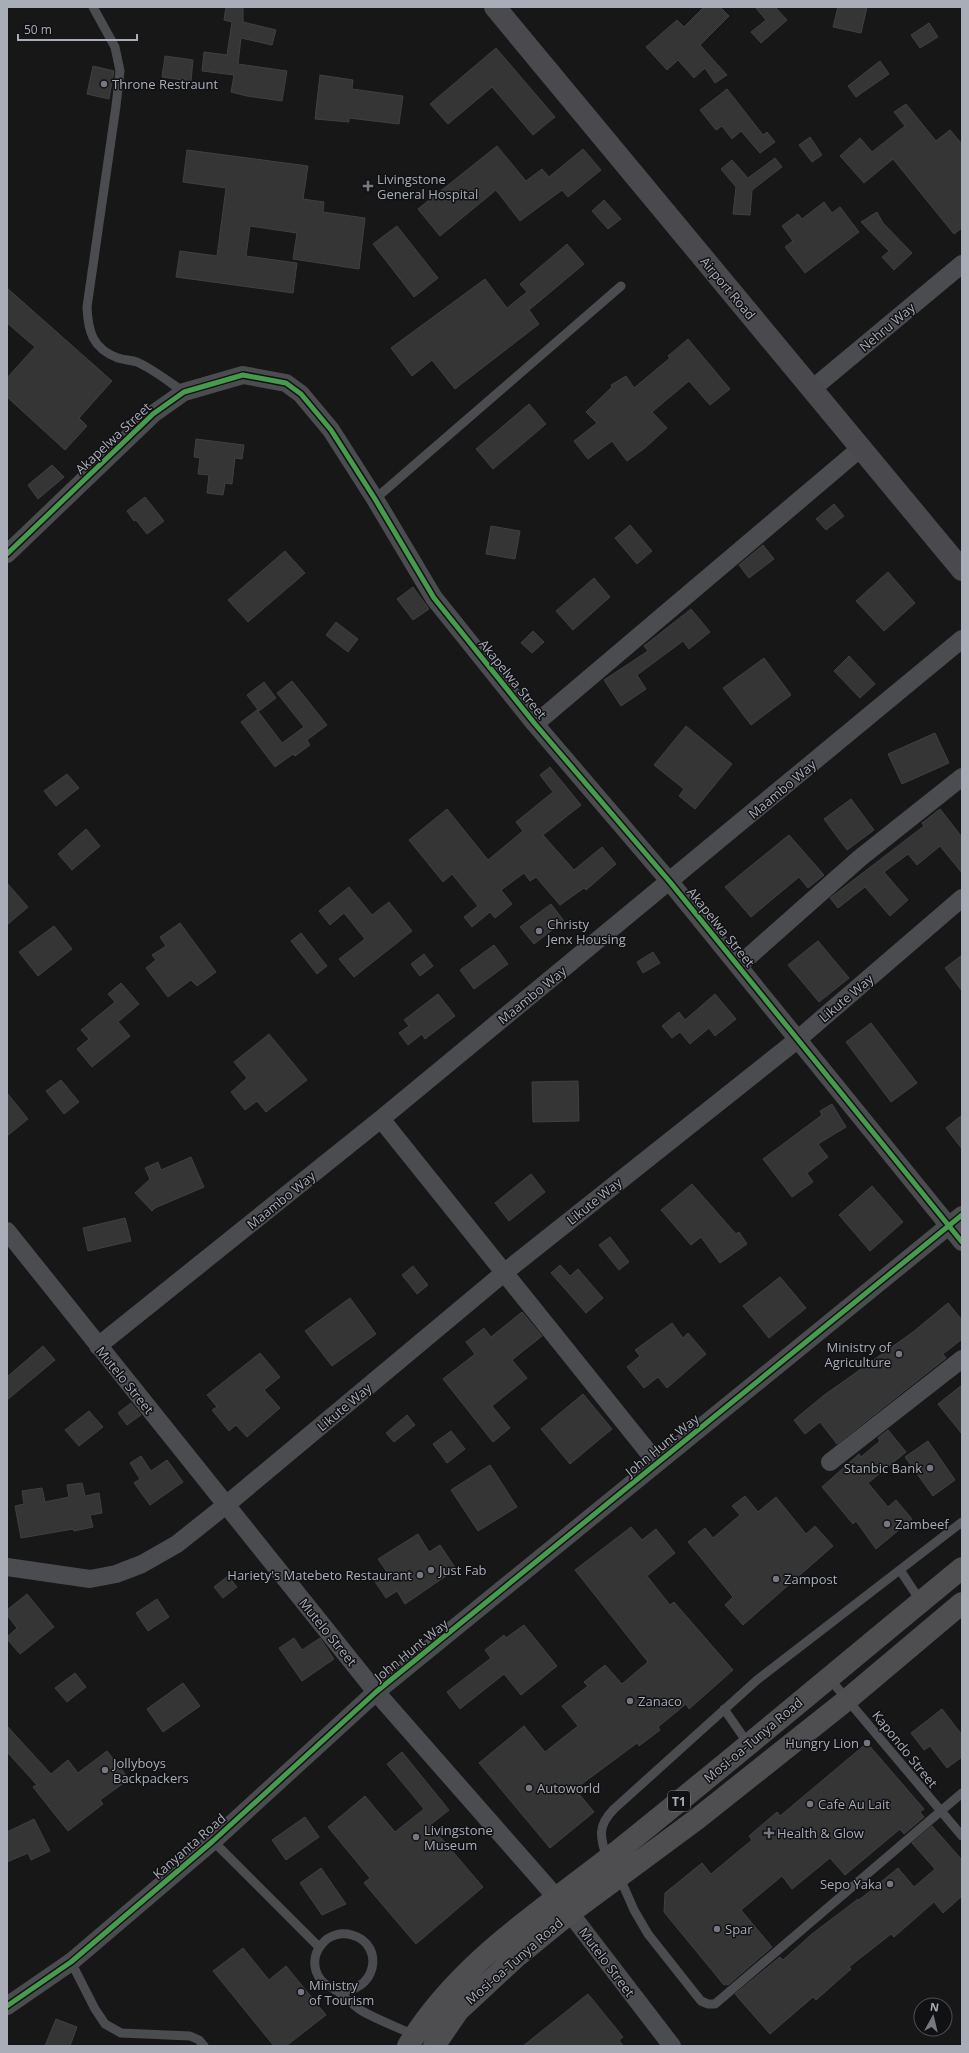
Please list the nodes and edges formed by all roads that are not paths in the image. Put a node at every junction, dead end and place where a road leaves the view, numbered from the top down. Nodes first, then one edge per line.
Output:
1 (93, 7) edge
2 (495, 7) edge
3 (962, 264) edge
4 (621, 286) dead end
5 (812, 389) junction
6 (184, 392) junction
7 (862, 447) junction
8 (375, 499) junction
9 (7, 554) edge
10 (962, 570) edge
11 (962, 639) edge
12 (535, 724) junction
13 (962, 777) edge
14 (670, 882) junction
15 (962, 898) edge
16 (738, 966) junction
17 (796, 1040) junction
18 (381, 1119) junction
19 (955, 1220) edge
20 (7, 1231) edge
21 (962, 1242) edge
22 (505, 1272) junction
23 (98, 1346) junction
24 (962, 1359) edge
25 (830, 1462) dead end
26 (657, 1463) junction
27 (226, 1505) junction
28 (962, 1522) edge
29 (7, 1567) edge
30 (962, 1568) edge
31 (900, 1570) junction
32 (921, 1602) junction
33 (962, 1603) edge
34 (829, 1678) junction
35 (376, 1692) junction
36 (848, 1699) junction
37 (724, 1709) junction
38 (749, 1745) junction
39 (962, 1793) edge
40 (940, 1812) junction
41 (962, 1836) edge
42 (213, 1841) junction
43 (613, 1867) junction
44 (563, 1906) junction
45 (319, 1947) junction
46 (71, 1962) junction
47 (335, 1990) junction
48 (7, 2006) edge
49 (411, 2040) edge
50 (204, 2046) edge
51 (434, 2046) edge
52 (672, 2046) edge

1 - 6 lane
2 - 5 street, Airport Road
3 - 5 street, Nehru Way
4 - 8 lane
5 - 7 street, Airport Road
6 - 8 street, Akapelwa Street
6 - 9 street, Akapelwa Street
7 - 10 street, Airport Road
7 - 12 street
8 - 12 street, Akapelwa Street
11 - 14 street, Maambo Way
12 - 14 street, Akapelwa Street
13 - 16 street
14 - 16 street, Akapelwa Street
14 - 18 street, Maambo Way
15 - 17 street, Likute Way
16 - 17 street, Akapelwa Street
17 - 19 street, Akapelwa Street
17 - 22 street, Likute Way
18 - 22 street
18 - 23 street, Maambo Way
19 - 21 street, Akapelwa Street
19 - 26 street, John Hunt Way
20 - 23 street, Mutelo Street
22 - 26 street
22 - 27 street, Likute Way
23 - 27 street, Mutelo Street
24 - 25 street
26 - 35 street, John Hunt Way
27 - 29 street, Likute Way
27 - 35 street, Mutelo Street
28 - 31 lane
30 - 32 highway, Mosi-oa-Tunya Road / T1
31 - 32 lane
31 - 37 lane
32 - 34 highway, Mosi-oa-Tunya Road / T1
33 - 36 highway, Mosi-oa-Tunya Road / T1
34 - 36 lane, Kapondo Street
34 - 38 highway, Mosi-oa-Tunya Road / T1
35 - 42 street, Kanyanta Road
35 - 44 street, Mutelo Street
36 - 40 lane, Kapondo Street
36 - 43 highway, Mosi-oa-Tunya Road / T1
37 - 38 lane
37 - 43 lane
38 - 43 highway, Mosi-oa-Tunya Road / T1
39 - 40 lane
40 - 41 lane, Kapondo Street
40 - 43 lane
42 - 45 lane
42 - 46 street, Kanyanta Road
43 - 44 highway, Mosi-oa-Tunya Road / T1
44 - 49 highway, Mosi-oa-Tunya Road / T1
44 - 51 highway, Mosi-oa-Tunya Road / T1
44 - 52 street, Mutelo Street
45 - 47 lane
45 - 47 lane
46 - 48 street, Kanyanta Road
46 - 50 lane
47 - 49 lane

